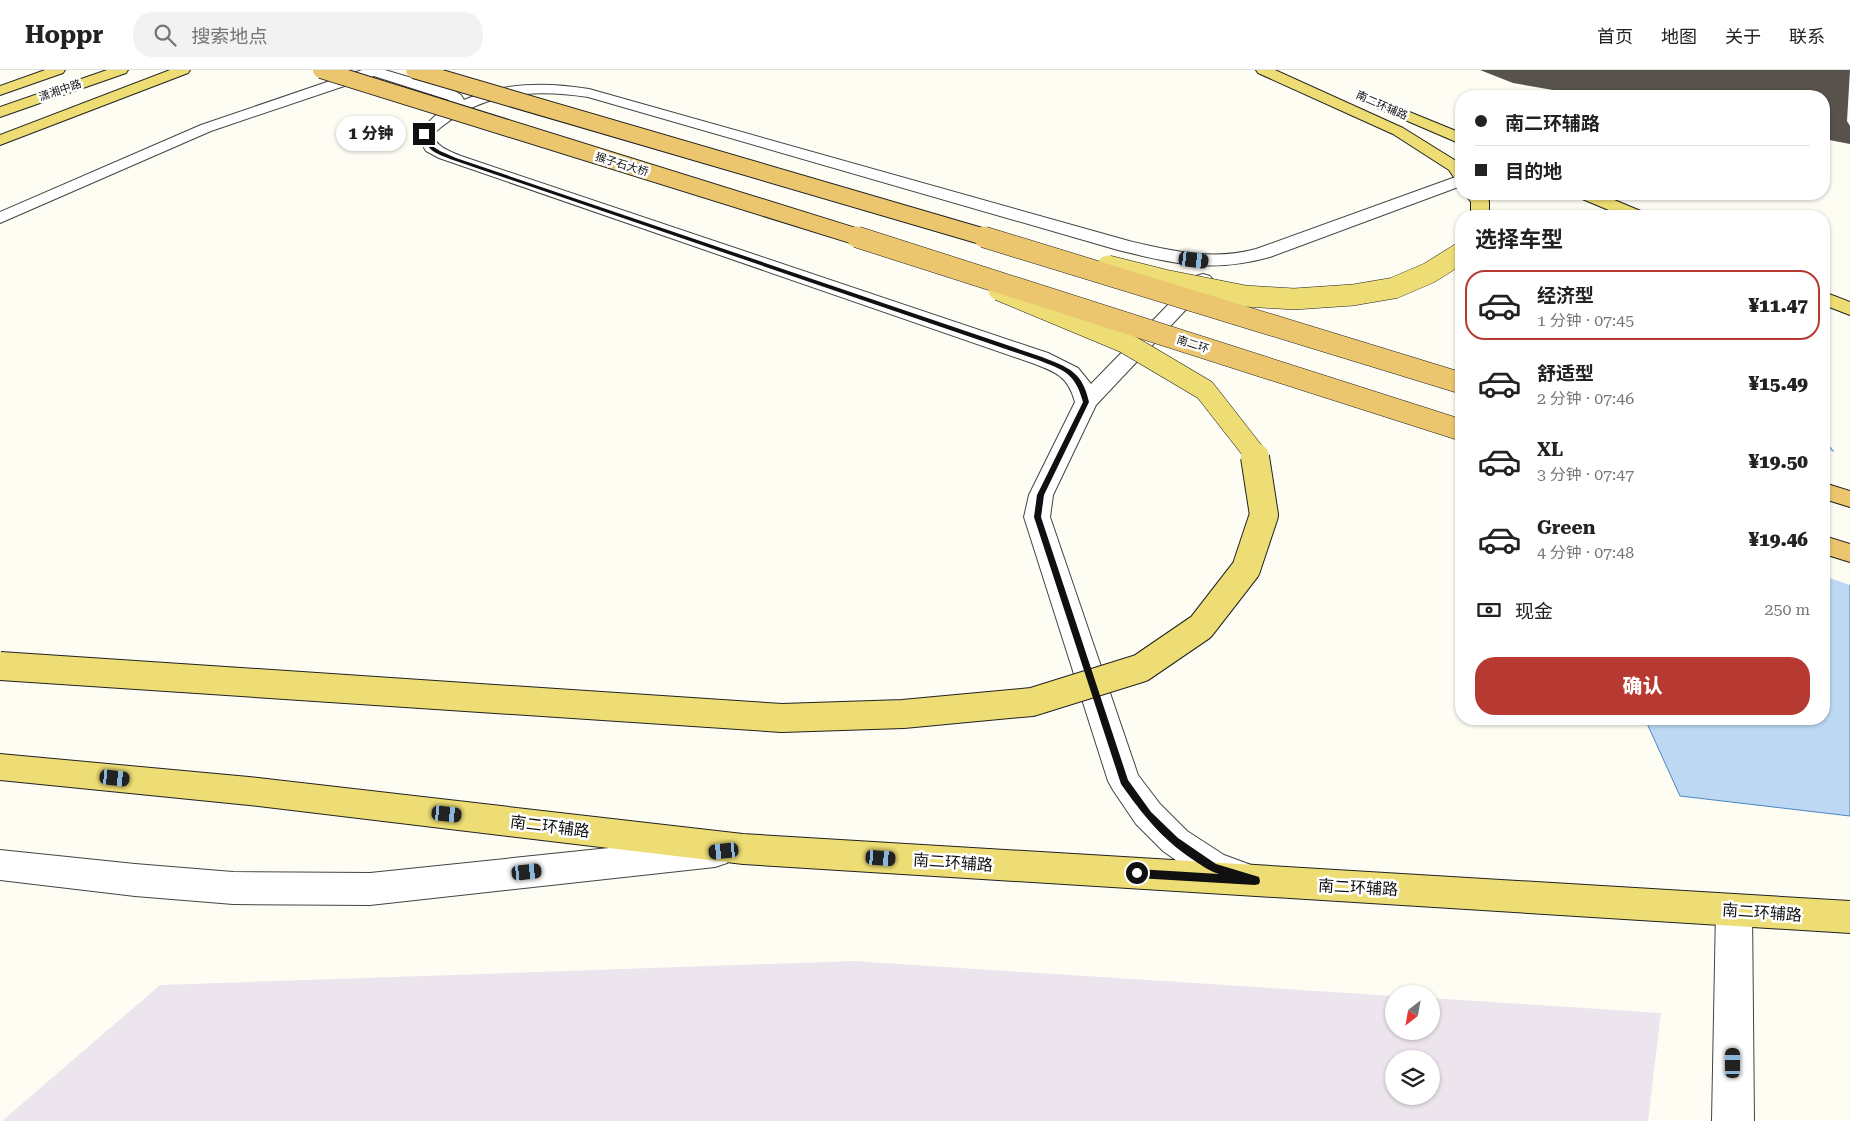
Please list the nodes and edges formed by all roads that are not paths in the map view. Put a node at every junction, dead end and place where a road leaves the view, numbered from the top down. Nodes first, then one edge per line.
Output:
1 (45, 70) edge
2 (58, 70) edge
3 (121, 70) edge
4 (183, 70) edge
5 (321, 70) edge
6 (373, 70) edge
7 (414, 70) edge
8 (1262, 70) edge
9 (0, 84) edge
10 (0, 91) edge
11 (1365, 97) dead end
12 (454, 101) junction
13 (0, 112) edge
14 (1455, 136) edge
15 (0, 140) edge
16 (1455, 167) edge
17 (1455, 182) edge
18 (1600, 200) edge
19 (1623, 210) edge
20 (0, 218) edge
21 (958, 229) junction
22 (1455, 257) edge
23 (924, 258) junction
24 (1221, 262) junction
25 (1830, 301) edge
26 (1850, 309) edge
27 (1455, 382) edge
28 (1086, 402) junction
29 (1455, 428) edge
30 (1830, 493) edge
31 (1850, 499) edge
32 (1830, 547) edge
33 (1850, 553) edge
34 (0, 666) edge
35 (0, 767) edge
36 (744, 849) junction
37 (0, 865) edge
38 (1255, 881) junction
39 (1734, 910) junction
40 (1850, 917) edge
41 (1733, 1121) edge

1 - 9 main road, 潇湘中路
2 - 10 main road
3 - 13 main road, 潇湘中路
4 - 15 main road
5 - 23 highway, 猴子石大桥, bridge
6 - 12 street
6 - 20 street
7 - 21 highway, bridge
8 - 16 main road
11 - 14 main road, 南二环辅路
12 - 24 street
12 - 28 street
17 - 24 street
18 - 19 main road
21 - 22 main road, bridge
21 - 27 highway, bridge
23 - 29 highway, 南二环, bridge
23 - 34 main road, bridge
24 - 28 street
25 - 26 main road
28 - 38 street
30 - 31 highway
32 - 33 highway
35 - 36 main road, 南二环辅路
36 - 37 street
36 - 38 main road, 南二环辅路
38 - 39 main road, 南二环辅路
39 - 40 main road, 南二环辅路
39 - 41 street

